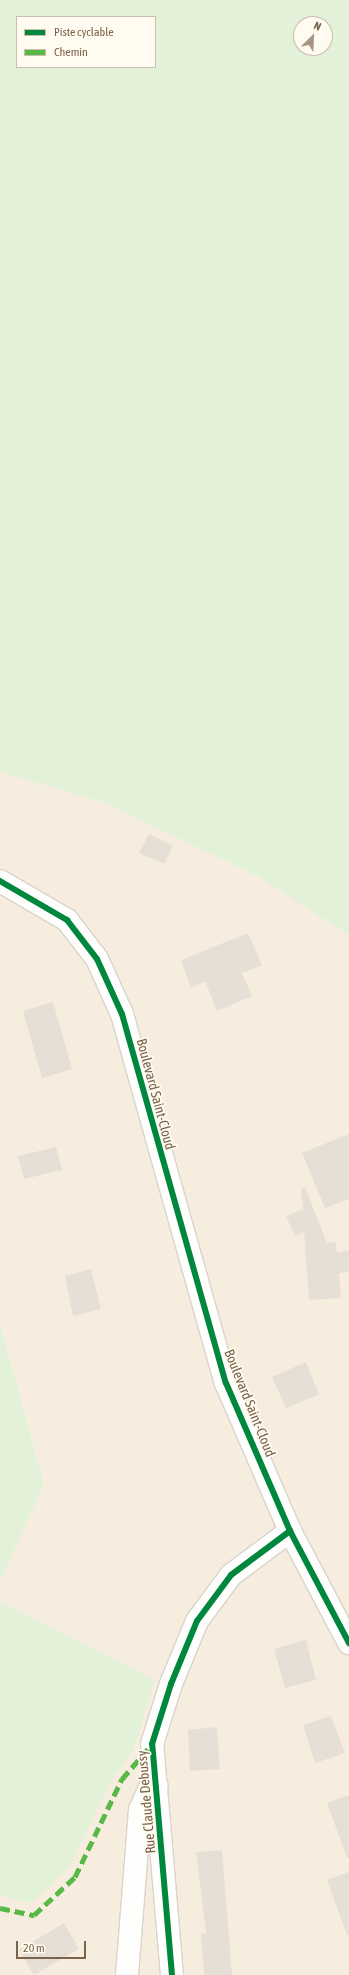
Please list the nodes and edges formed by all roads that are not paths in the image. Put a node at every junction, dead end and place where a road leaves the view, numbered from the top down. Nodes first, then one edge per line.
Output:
1 (0, 881) edge
2 (290, 1531) junction
3 (349, 1643) edge
4 (157, 1786) junction
5 (127, 1975) edge
6 (172, 1975) edge

1 - 2 street, Boulevard Saint-Cloud
2 - 3 street, Boulevard Saint-Cloud
2 - 4 street, Rue Claude Debussy
4 - 5 street
4 - 6 street, Rue Claude Debussy

